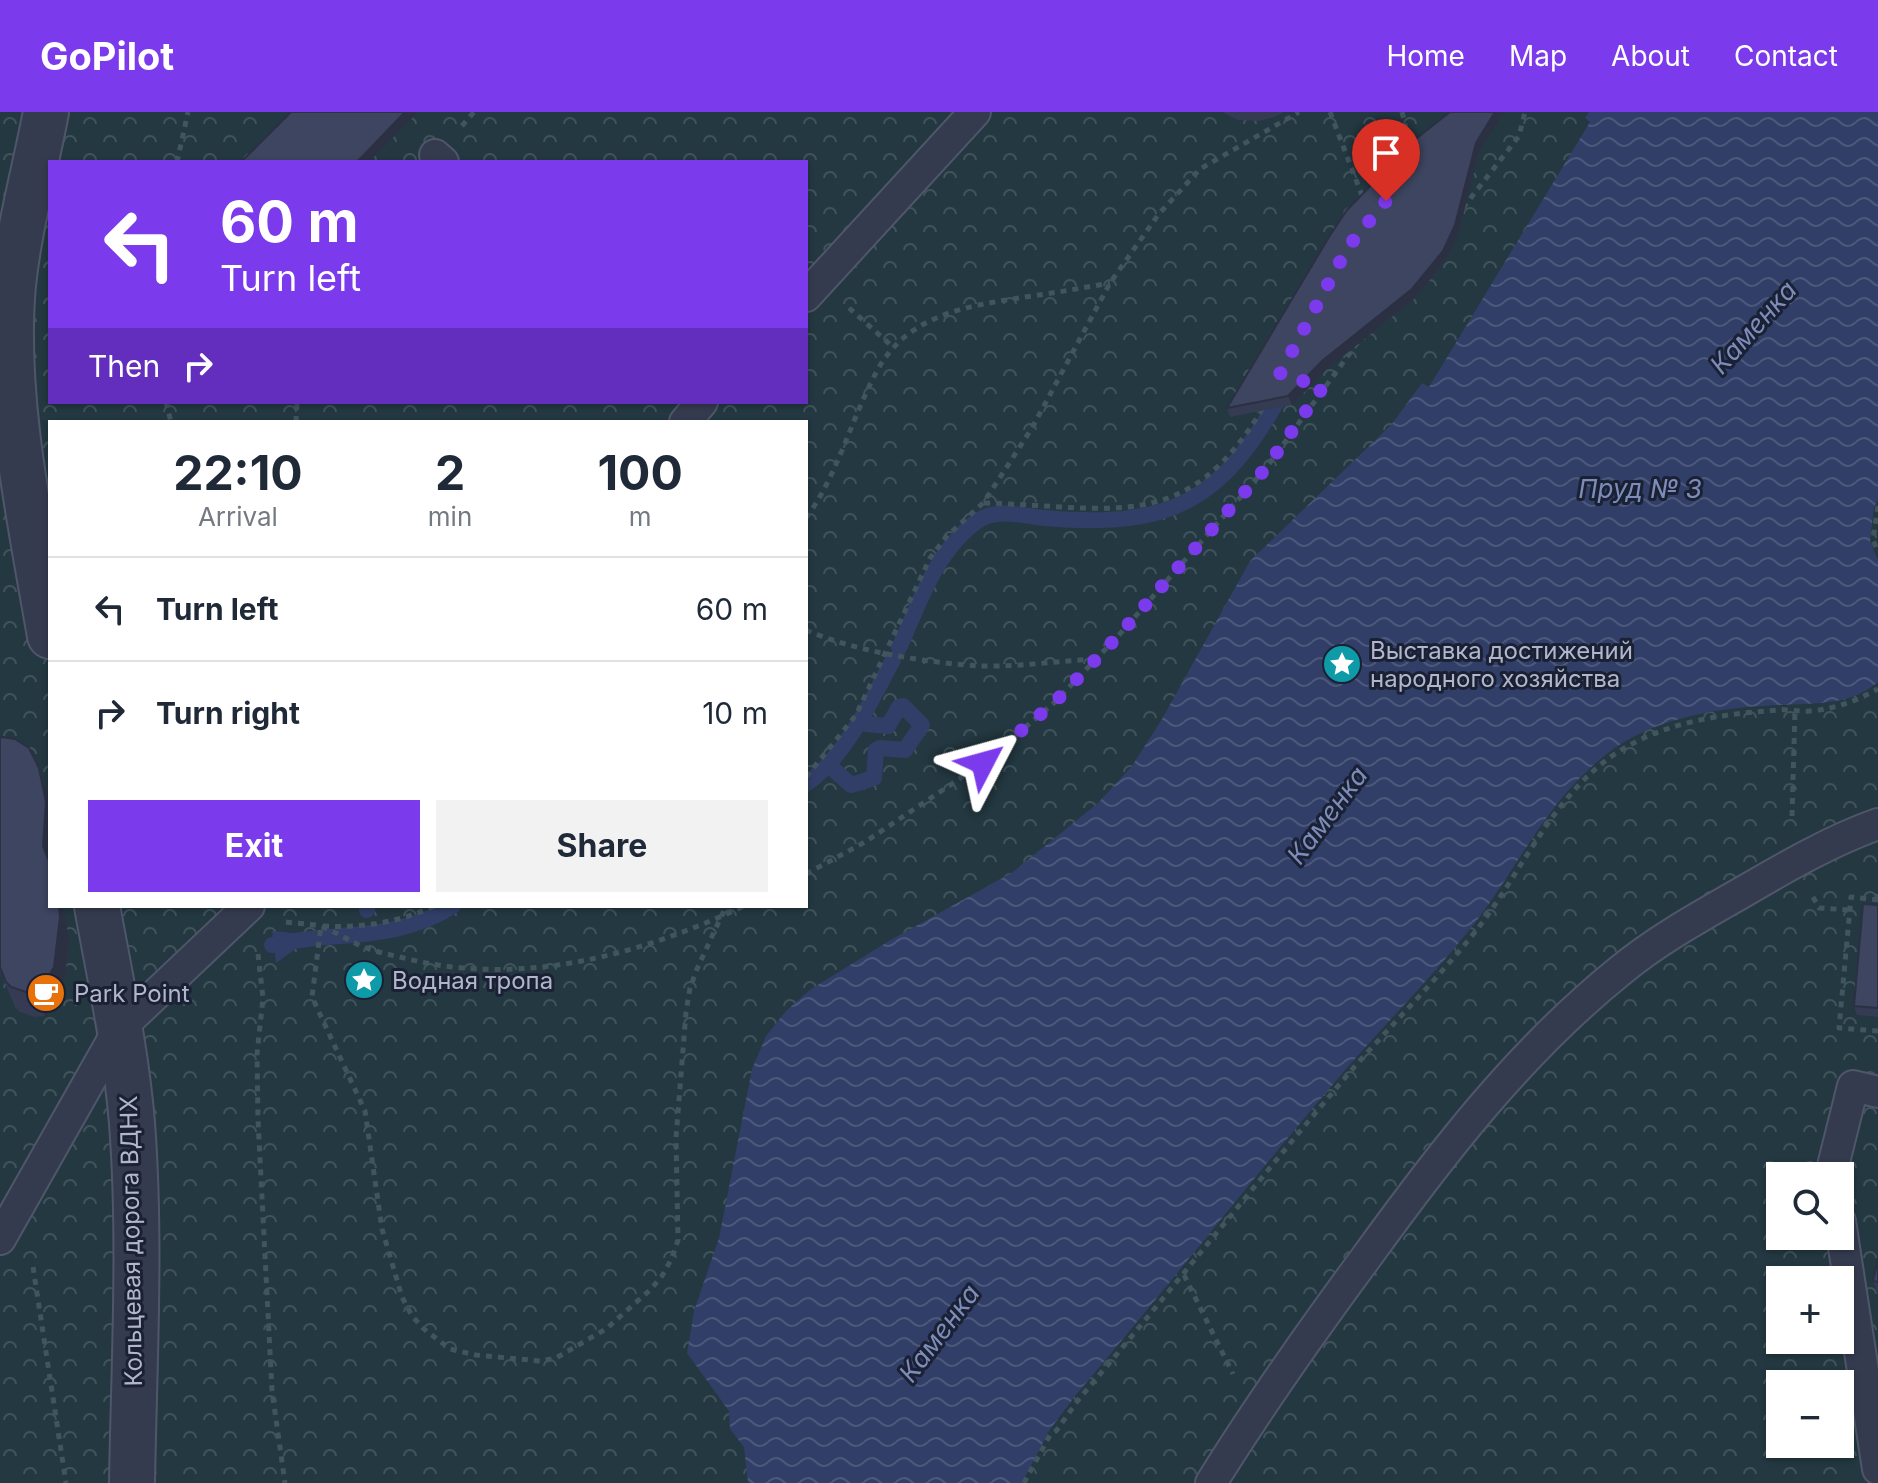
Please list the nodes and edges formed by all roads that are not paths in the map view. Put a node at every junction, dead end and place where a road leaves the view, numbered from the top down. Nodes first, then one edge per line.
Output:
1 (46, 112) edge
2 (975, 112) edge
3 (813, 289) edge
4 (48, 624) edge
5 (1878, 824) edge
6 (97, 908) edge
7 (262, 913) edge
8 (119, 1029) junction
9 (1878, 1092) edge
10 (1834, 1162) edge
11 (0, 1239) edge
12 (1844, 1250) edge
13 (1878, 1469) edge
14 (132, 1483) edge
15 (1211, 1483) edge

1 - 4 street
2 - 3 lane
5 - 15 lane
6 - 8 street, Кольцевая дорога ВДНХ
7 - 8 lane
8 - 11 lane
8 - 14 street, Кольцевая дорога ВДНХ
9 - 10 lane
12 - 13 lane

